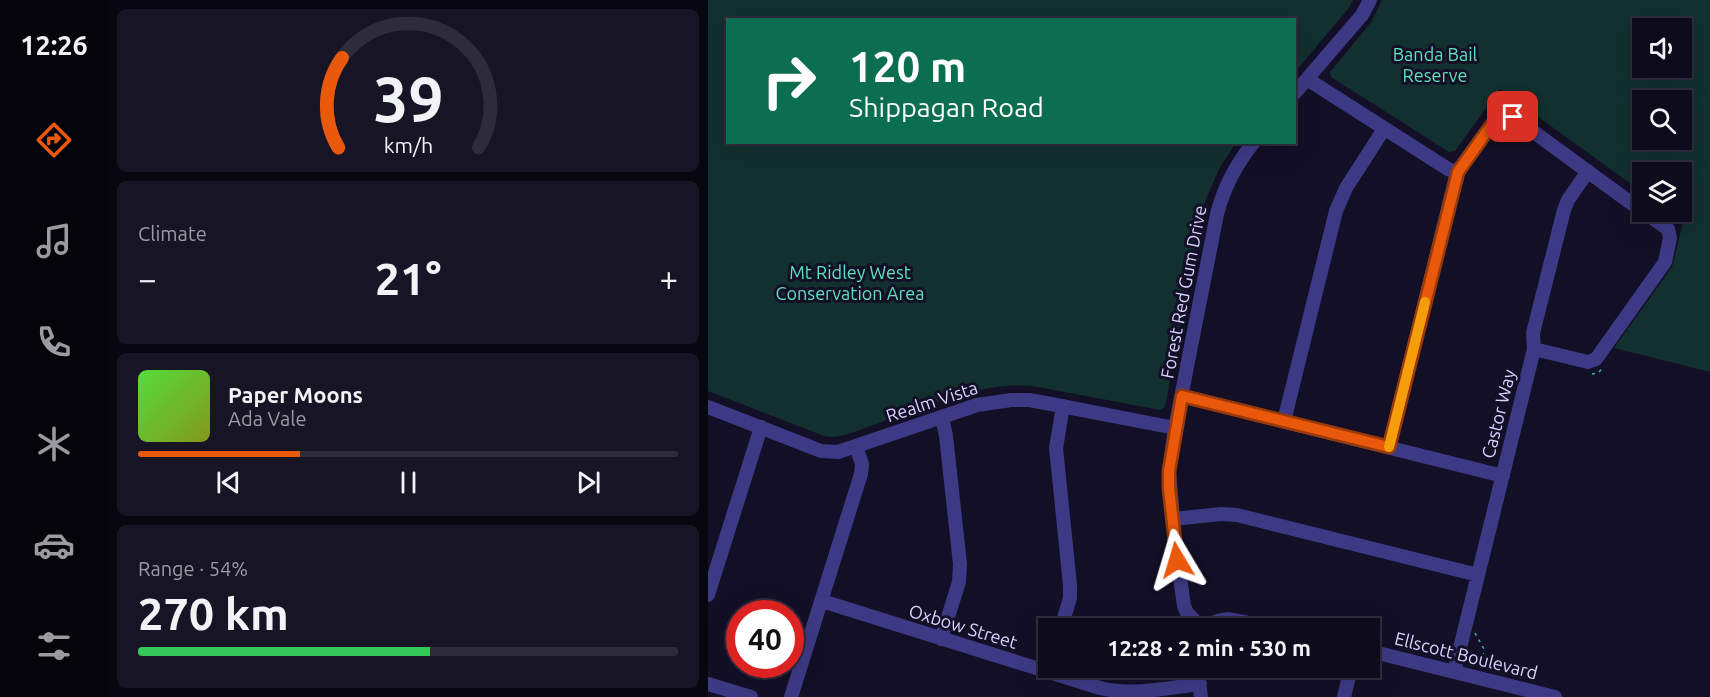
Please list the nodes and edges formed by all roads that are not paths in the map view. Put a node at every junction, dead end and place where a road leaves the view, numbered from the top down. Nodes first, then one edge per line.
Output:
1 (1370, 0) edge
2 (1307, 79) junction
3 (1296, 92) edge
4 (1384, 129) junction
5 (1253, 144) edge
6 (1588, 171) junction
7 (1458, 172) junction
8 (1632, 203) edge
9 (1657, 222) edge
10 (1534, 349) junction
11 (1182, 396) junction
12 (708, 406) edge
13 (1063, 406) junction
14 (942, 417) junction
15 (1284, 421) junction
16 (761, 427) junction
17 (1175, 428) junction
18 (856, 446) junction
19 (1389, 447) junction
20 (1503, 476) junction
21 (1173, 519) junction
22 (1478, 575) junction
23 (708, 595) edge
24 (822, 601) junction
25 (1064, 618) edge
26 (1193, 618) edge
27 (941, 639) junction
28 (1380, 653) edge
29 (1038, 667) edge
30 (1455, 672) junction
31 (1070, 678) edge
32 (1349, 678) edge
33 (708, 684) edge
34 (1200, 691) edge
35 (1114, 694) edge
36 (751, 697) edge
37 (791, 697) edge
38 (1344, 697) edge
39 (1555, 697) edge

1 - 2 street
2 - 3 street
2 - 4 street
4 - 7 street
4 - 15 street
5 - 11 street, Forest Red Gum Drive
6 - 7 street
6 - 8 street
6 - 10 street, Castor Way
7 - 19 street
9 - 10 street
10 - 20 street, Castor Way
11 - 15 street
11 - 17 street, Forest Red Gum Drive
12 - 16 street, Realm Vista
13 - 14 street, Realm Vista
13 - 17 street, Realm Vista
13 - 25 street
14 - 18 street, Realm Vista
14 - 27 street
15 - 19 street
16 - 18 street, Realm Vista
16 - 23 street
17 - 21 street, Forest Red Gum Drive
18 - 24 street
19 - 20 street
20 - 22 street, Castor Way
21 - 22 street
21 - 26 street, Forest Red Gum Drive
22 - 30 street, Castor Way
24 - 27 street, Oxbow Street
24 - 37 street
27 - 29 street, Oxbow Street
28 - 30 street, Ellscott Boulevard
30 - 39 street, Ellscott Boulevard
31 - 35 street, Oxbow Street
32 - 38 street
33 - 36 street
34 - 35 street, Oxbow Street

